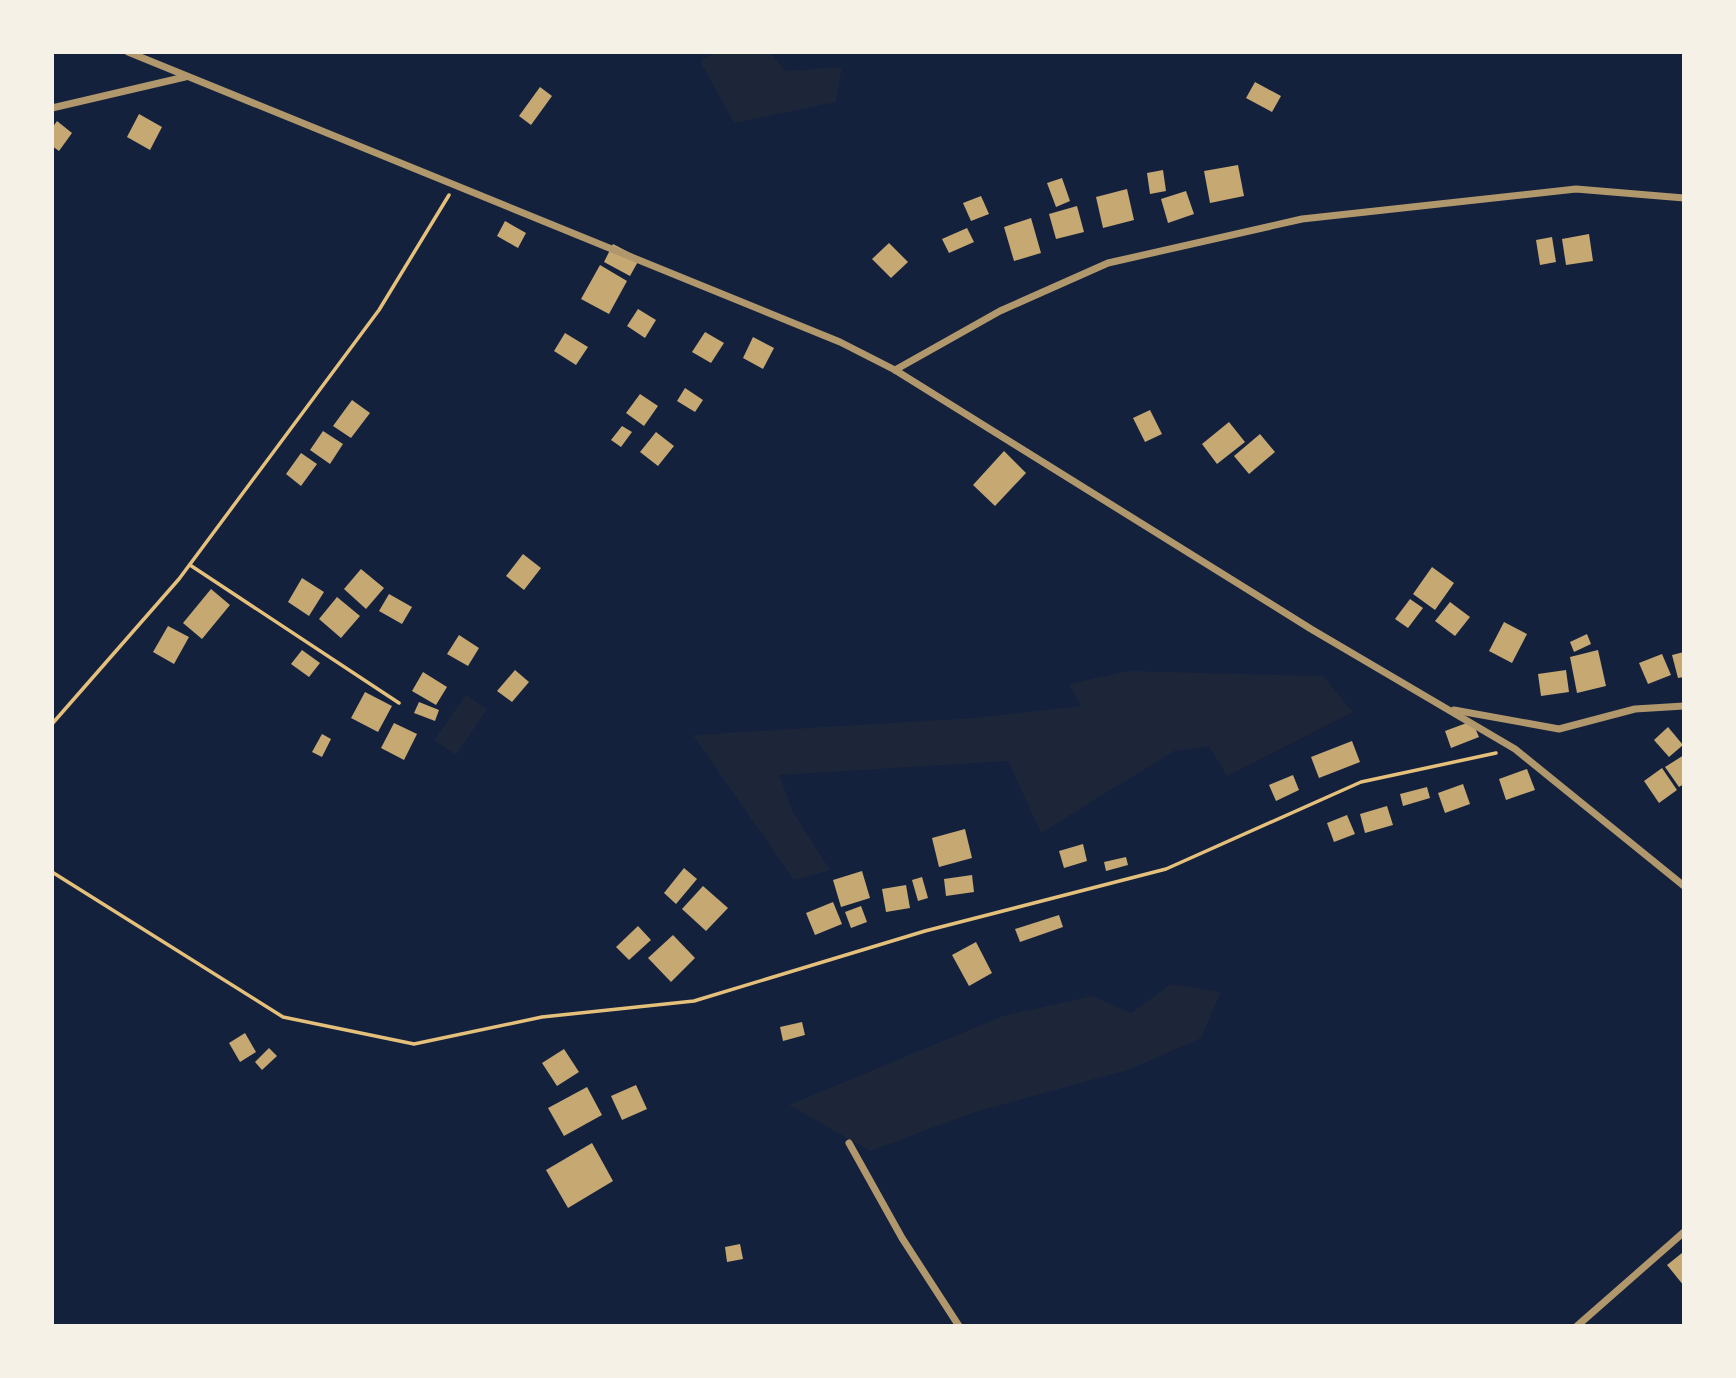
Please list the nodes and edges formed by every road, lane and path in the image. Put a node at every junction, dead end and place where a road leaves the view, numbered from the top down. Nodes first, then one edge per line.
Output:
1 (128, 52) edge
2 (187, 76) junction
3 (52, 108) edge
4 (455, 185) junction
5 (1684, 198) edge
6 (895, 370) junction
7 (190, 565) junction
8 (398, 703) dead end
9 (1684, 706) edge
10 (1447, 709) junction
11 (52, 724) edge
12 (1515, 749) junction
13 (52, 872) edge
14 (1684, 886) edge
15 (849, 1143) dead end
16 (1684, 1232) edge
17 (959, 1325) edge
18 (1577, 1325) edge

1 - 2 street
2 - 3 street
2 - 4 street
4 - 6 street
4 - 7 path
5 - 6 street
6 - 10 street
7 - 8 path
7 - 11 path
9 - 10 street
10 - 12 street
12 - 13 path
12 - 14 street
15 - 17 street
16 - 18 street

